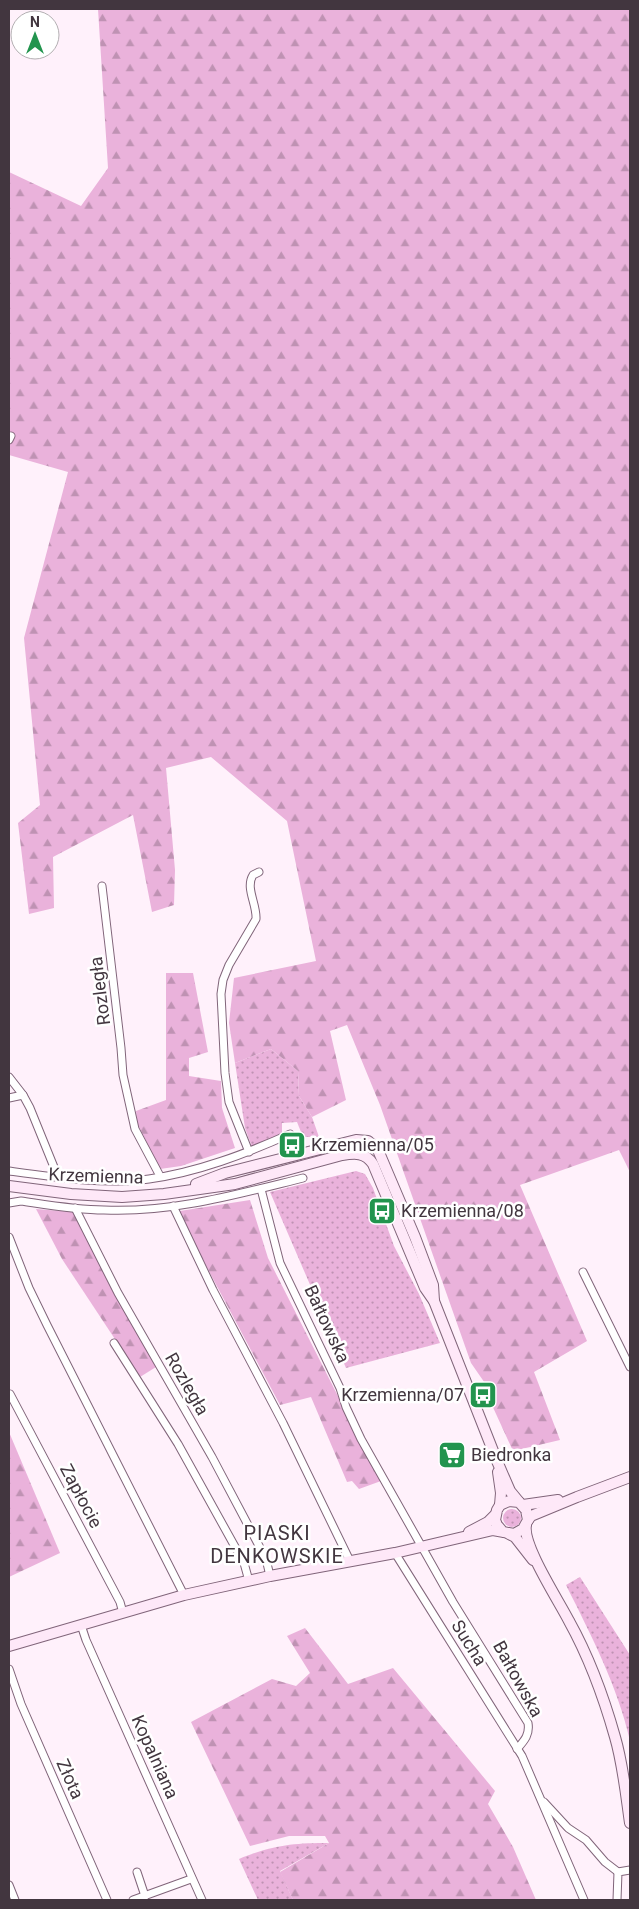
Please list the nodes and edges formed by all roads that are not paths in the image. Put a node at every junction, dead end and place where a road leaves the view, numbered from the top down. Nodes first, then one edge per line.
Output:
1 (259, 872) dead end
2 (102, 886) dead end
3 (9, 1077) edge
4 (23, 1095) junction
5 (9, 1098) edge
6 (290, 1134) dead end
7 (249, 1152) junction
8 (9, 1171) edge
9 (160, 1176) junction
10 (58, 1177) junction
11 (303, 1178) dead end
12 (9, 1186) edge
13 (261, 1188) junction
14 (181, 1190) junction
15 (9, 1203) edge
16 (173, 1206) junction
17 (75, 1208) junction
18 (9, 1237) edge
19 (583, 1272) dead end
20 (434, 1301) junction
21 (114, 1343) dead end
22 (630, 1367) edge
23 (10, 1394) dead end
24 (497, 1461) junction
25 (630, 1477) edge
26 (576, 1496) junction
27 (521, 1504) junction
28 (497, 1510) junction
29 (527, 1522) junction
30 (506, 1533) junction
31 (455, 1540) junction
32 (422, 1546) junction
33 (395, 1553) junction
34 (350, 1561) junction
35 (540, 1569) junction
36 (270, 1576) junction
37 (249, 1581) junction
38 (184, 1595) junction
39 (123, 1613) junction
40 (81, 1625) junction
41 (9, 1646) edge
42 (9, 1669) edge
43 (517, 1749) junction
44 (539, 1793) junction
45 (628, 1797) edge
46 (630, 1823) edge
47 (630, 1870) edge
48 (137, 1872) dead end
49 (618, 1872) junction
50 (191, 1878) junction
51 (9, 1885) edge
52 (145, 1896) junction
53 (15, 1900) edge
54 (107, 1900) edge
55 (133, 1900) edge
56 (202, 1900) edge
57 (584, 1900) edge
58 (617, 1900) edge

1 - 7 street
2 - 9 street, Rozległa
3 - 4 street
4 - 5 street
4 - 10 street
6 - 7 street
7 - 9 street
8 - 10 street
9 - 10 street
11 - 13 street
12 - 14 main road, Krzemienna
13 - 16 street
13 - 32 street, Bałtowska
14 - 20 main road, Krzemienna
14 - 20 main road, Krzemienna
15 - 17 street
16 - 17 street
16 - 34 street
17 - 36 street, Rozległa
18 - 38 street
19 - 22 street
20 - 24 main road, Krzemienna
21 - 37 street
23 - 39 street, Zapłocie
24 - 27 main road, Krzemienna
24 - 28 main road, Krzemienna
25 - 26 main road
26 - 27 main road
26 - 29 main road
27 - 28 main road
27 - 29 main road
28 - 30 main road
28 - 31 main road
29 - 30 main road
29 - 35 main road
30 - 31 main road
30 - 35 main road
31 - 32 main road
32 - 33 main road
32 - 43 street, Bałtowska
33 - 34 main road
33 - 43 street, Sucha
34 - 36 main road
35 - 45 main road
36 - 37 main road
37 - 38 main road
38 - 39 main road
39 - 40 main road
40 - 41 main road
40 - 50 street, Kopalniana
42 - 54 street, Złota
43 - 44 street, Sucha
44 - 49 street
44 - 57 street
45 - 46 main road
47 - 49 street
48 - 52 street
49 - 58 street
50 - 52 street
50 - 56 street, Kopalniana
51 - 53 street
52 - 55 street

